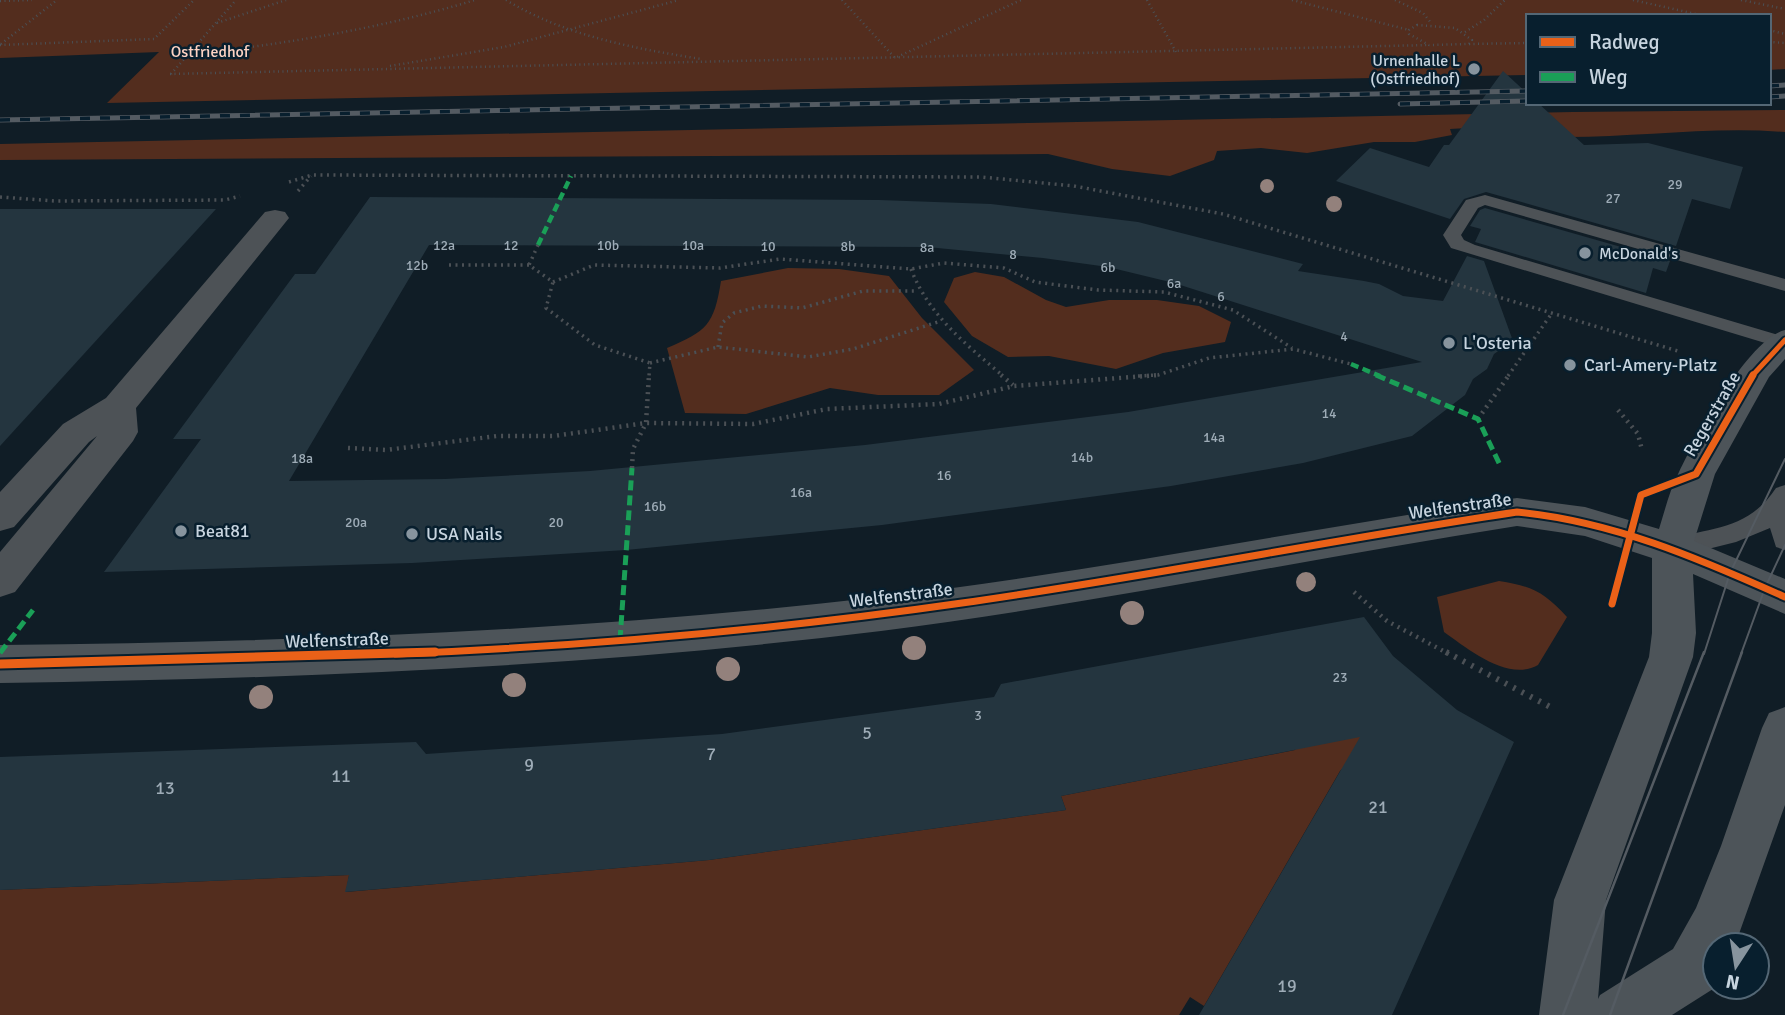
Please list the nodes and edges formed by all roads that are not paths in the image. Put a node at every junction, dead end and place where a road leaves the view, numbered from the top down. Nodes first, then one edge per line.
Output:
1 (275, 218) dead end
2 (1785, 285) edge
3 (1784, 342) edge
4 (118, 406) junction
5 (1781, 501) edge
6 (0, 517) edge
7 (1785, 540) edge
8 (1672, 548) junction
9 (0, 581) edge
10 (1785, 597) edge
11 (0, 664) edge
12 (1785, 728) edge
13 (1568, 1015) edge
14 (1620, 1015) edge

1 - 4 street
2 - 3 lane
3 - 8 street, Regerstraße
4 - 6 street
4 - 9 street
5 - 7 lane
5 - 8 lane
8 - 10 street, Welfenstraße
8 - 11 street, Welfenstraße
8 - 13 street, Regerstraße
12 - 14 street

